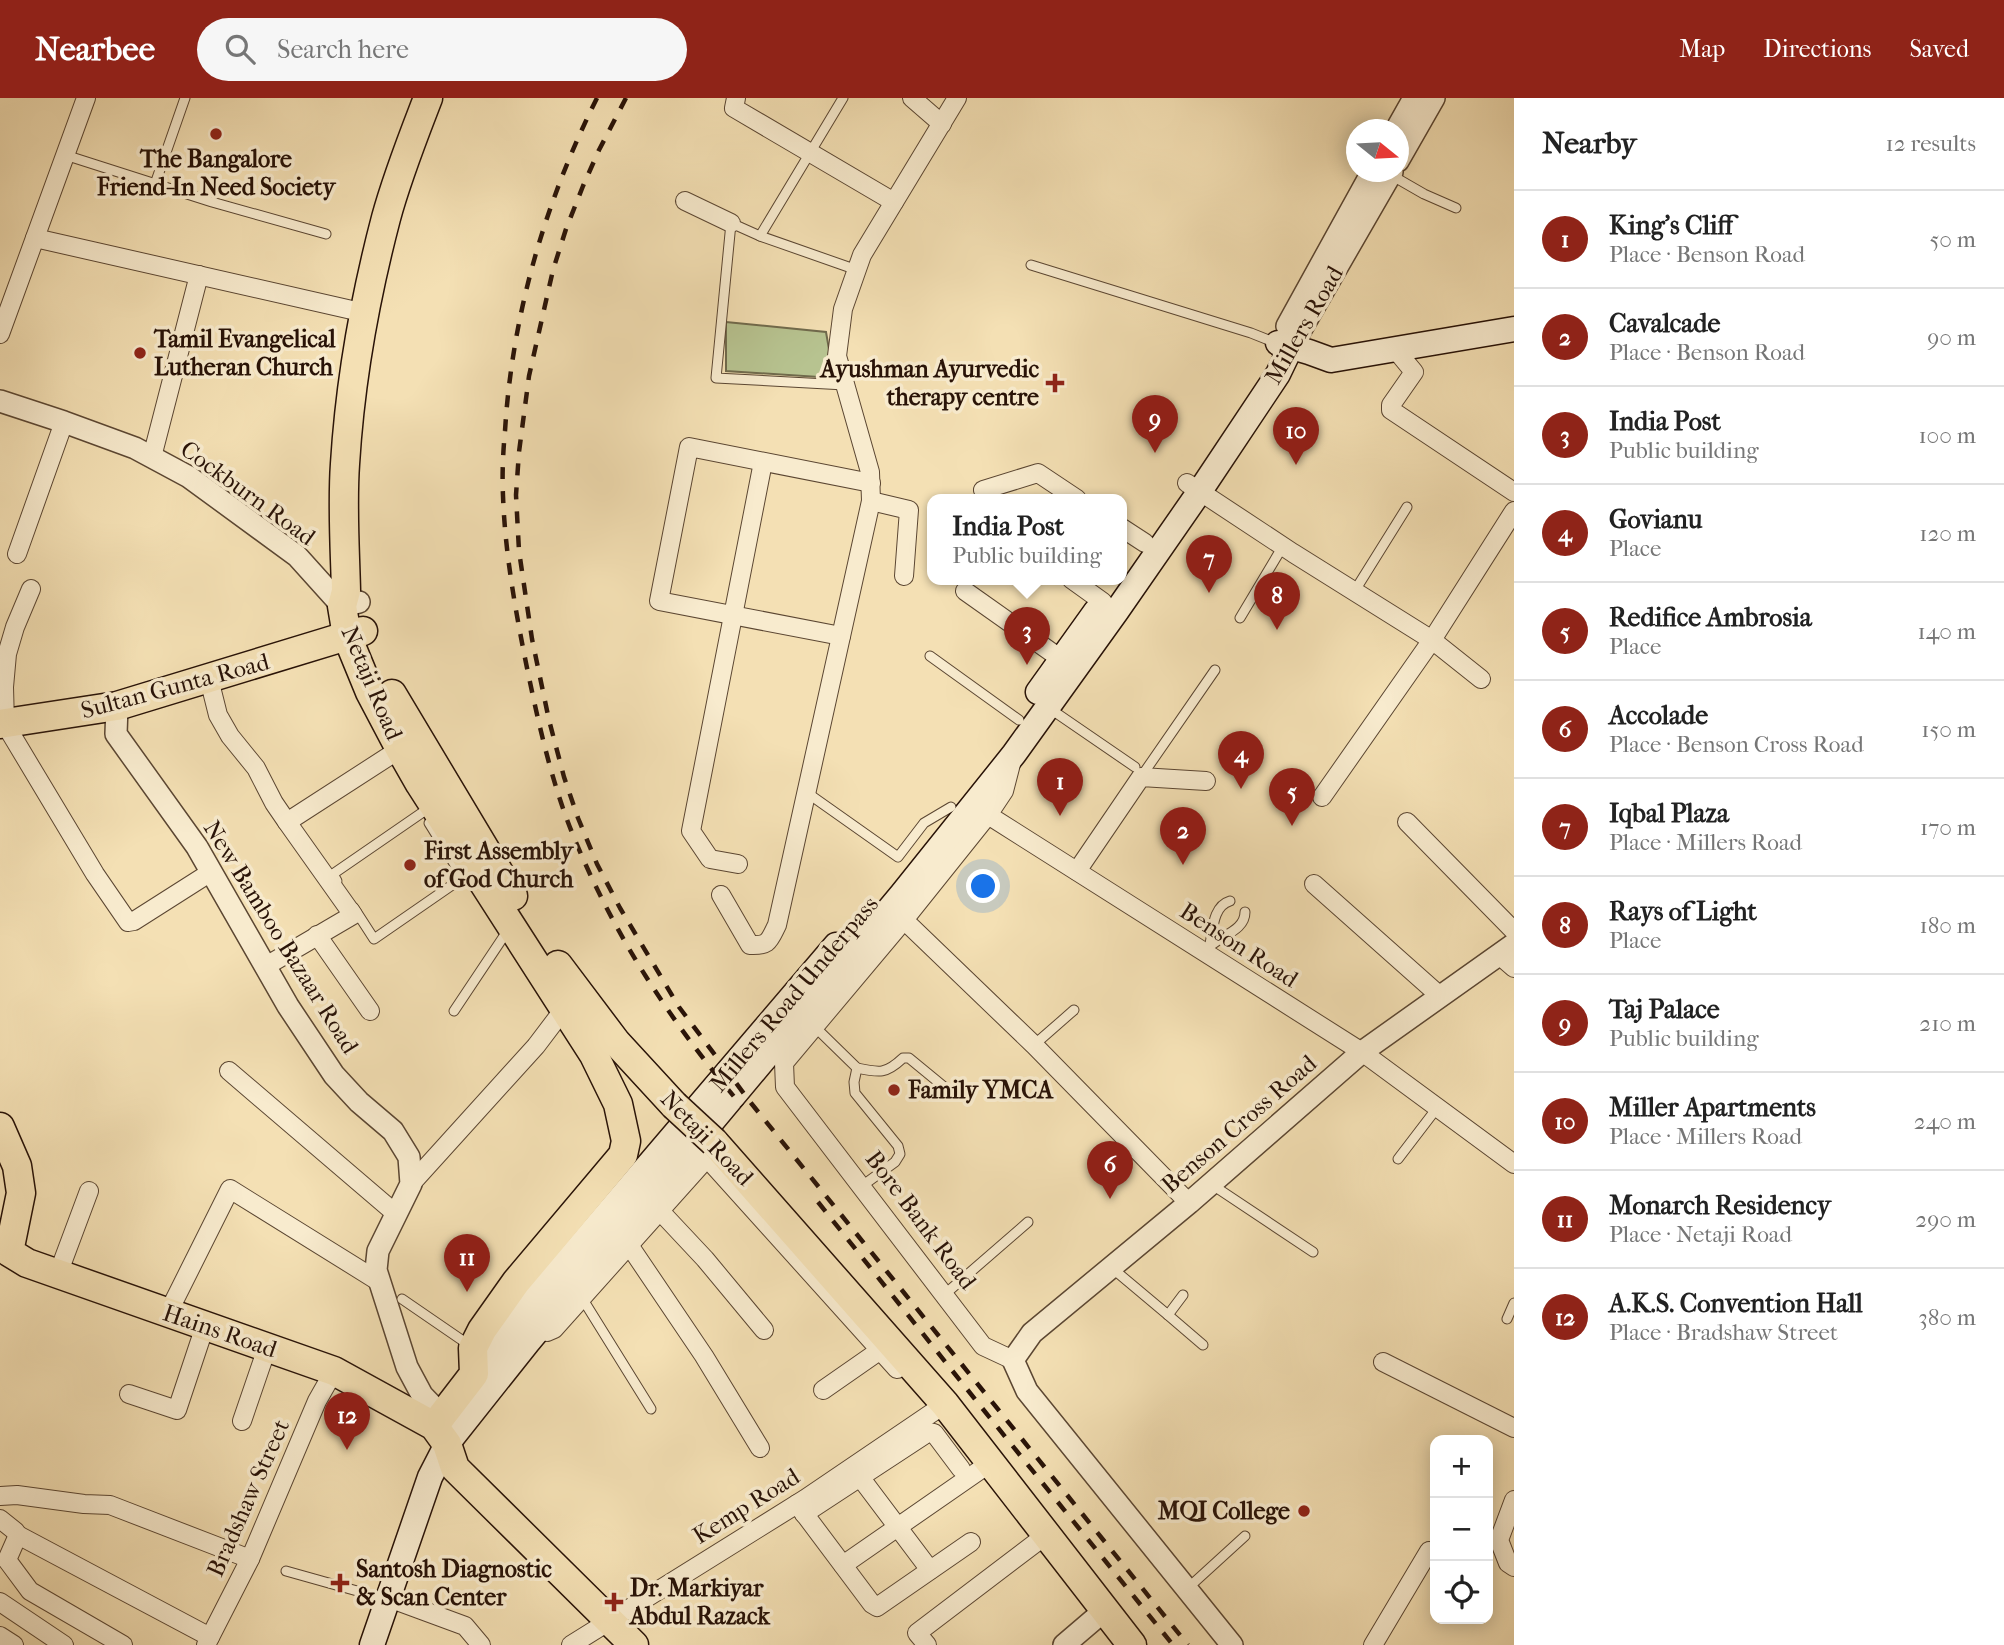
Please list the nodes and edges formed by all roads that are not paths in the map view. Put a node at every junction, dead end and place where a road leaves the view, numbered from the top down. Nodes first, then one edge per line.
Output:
1 (86, 98) edge
2 (185, 98) edge
3 (428, 98) edge
4 (737, 98) edge
5 (843, 98) edge
6 (912, 98) edge
7 (957, 98) edge
8 (1418, 98) edge
9 (1404, 119) edge
10 (1409, 119) edge
11 (942, 124) junction
12 (810, 153) junction
13 (65, 155) junction
14 (1379, 182) edge
15 (1400, 182) edge
16 (155, 184) junction
17 (685, 201) dead end
18 (894, 202) junction
19 (1456, 208) dead end
20 (731, 223) junction
21 (326, 234) dead end
22 (760, 236) junction
23 (35, 238) junction
24 (1031, 265) dead end
25 (857, 270) junction
26 (199, 275) junction
27 (365, 313) junction
28 (1514, 329) edge
29 (0, 334) edge
30 (1285, 345) junction
31 (1395, 349) junction
32 (845, 385) junction
33 (0, 401) edge
34 (64, 422) junction
35 (152, 457) junction
36 (763, 462) junction
37 (1193, 487) junction
38 (983, 490) dead end
39 (871, 492) junction
40 (1514, 492) edge
41 (1070, 494) edge
42 (1406, 507) dead end
43 (1514, 511) edge
44 (1127, 531) edge
45 (1145, 543) junction
46 (1283, 546) junction
47 (17, 554) dead end
48 (1127, 568) edge
49 (904, 576) dead end
50 (1079, 585) edge
51 (1115, 585) edge
52 (31, 589) dead end
53 (965, 592) dead end
54 (1354, 592) junction
55 (346, 600) junction
56 (1103, 602) junction
57 (733, 615) junction
58 (1240, 618) dead end
59 (356, 633) junction
60 (841, 636) junction
61 (1432, 640) junction
62 (930, 656) dead end
63 (1061, 659) junction
64 (1215, 670) dead end
65 (209, 679) junction
66 (1481, 680) dead end
67 (117, 706) junction
68 (1047, 707) junction
69 (1019, 720) junction
70 (2, 724) edge
71 (400, 749) junction
72 (1014, 754) junction
73 (1138, 772) junction
74 (1206, 781) dead end
75 (991, 782) joint
76 (807, 792) junction
77 (1322, 797) dead end
78 (951, 807) junction
79 (428, 808) junction
80 (988, 816) junction
81 (1407, 821) dead end
82 (287, 822) junction
83 (738, 864) dead end
84 (1077, 871) junction
85 (211, 872) junction
86 (468, 874) junction
87 (1314, 884) dead end
88 (720, 895) dead end
89 (1230, 901) dead end
90 (1245, 912) dead end
91 (904, 920) junction
92 (511, 926) junction
93 (1514, 931) edge
94 (317, 935) junction
95 (1207, 948) junction
96 (1509, 956) edge
97 (266, 966) junction
98 (1440, 996) junction
99 (565, 1009) junction
100 (370, 1010) dead end
101 (1074, 1010) dead end
102 (454, 1011) dead end
103 (815, 1027) junction
104 (1034, 1045) junction
105 (1362, 1052) junction
106 (857, 1068) junction
107 (229, 1071) dead end
108 (954, 1094) dead end
109 (1437, 1108) junction
110 (0, 1127) edge
111 (1398, 1159) dead end
112 (1514, 1164) edge
113 (411, 1184) junction
114 (1212, 1184) junction
115 (862, 1186) junction
116 (89, 1191) dead end
117 (1189, 1203) junction
118 (660, 1211) junction
119 (396, 1213) junction
120 (1028, 1222) dead end
121 (629, 1245) junction
122 (4, 1250) edge
123 (1313, 1252) dead end
124 (1112, 1268) junction
125 (58, 1274) junction
126 (378, 1281) junction
127 (944, 1294) junction
128 (1183, 1295) dead end
129 (582, 1298) junction
130 (402, 1299) dead end
131 (1514, 1303) edge
132 (165, 1312) junction
133 (1168, 1315) junction
134 (1507, 1319) dead end
135 (205, 1326) junction
136 (764, 1330) dead end
137 (528, 1342) junction
138 (1203, 1345) dead end
139 (267, 1348) junction
140 (879, 1351) junction
141 (1013, 1360) junction
142 (474, 1361) junction
143 (1383, 1362) dead end
144 (334, 1371) junction
145 (823, 1390) dead end
146 (129, 1394) dead end
147 (940, 1407) junction
148 (651, 1409) dead end
149 (242, 1421) dead end
150 (445, 1425) junction
151 (1514, 1428) edge
152 (760, 1448) dead end
153 (978, 1461) junction
154 (860, 1477) junction
155 (0, 1496) edge
156 (1514, 1500) edge
157 (800, 1509) junction
158 (0, 1519) edge
159 (895, 1524) junction
160 (18, 1535) junction
161 (1046, 1535) junction
162 (1245, 1536) dead end
163 (971, 1542) dead end
164 (1429, 1551) dead end
165 (250, 1559) junction
166 (841, 1563) junction
167 (1514, 1567) edge
168 (930, 1570) junction
169 (286, 1572) dead end
170 (1187, 1590) junction
171 (382, 1597) junction
172 (0, 1602) edge
173 (1105, 1611) junction
174 (609, 1620) junction
175 (0, 1636) edge
176 (208, 1641) edge
177 (14, 1645) edge
178 (64, 1645) edge
179 (123, 1645) edge
180 (357, 1645) edge
181 (372, 1645) edge
182 (481, 1645) edge
183 (571, 1645) edge
184 (634, 1645) edge
185 (927, 1645) edge
186 (1064, 1645) edge
187 (1132, 1645) edge
188 (1232, 1645) edge
189 (1373, 1645) edge

1 - 13 street
2 - 16 lane
3 - 27 main road, Netaji Road
4 - 12 street
5 - 12 lane
6 - 11 street
7 - 11 street
8 - 9 street, Millers Road
8 - 10 street, Millers Road
11 - 18 street
12 - 18 street
12 - 22 lane
13 - 16 lane
13 - 23 street
14 - 30 street, Millers Road
15 - 19 lane
16 - 21 lane
17 - 20 street
18 - 25 street
20 - 22 lane
20 - 32 lane
22 - 25 lane
23 - 26 street
23 - 29 street
24 - 30 lane
25 - 32 street
26 - 27 street
26 - 35 street
27 - 55 main road, Netaji Road
28 - 31 main road
30 - 31 main road
30 - 37 main road, Millers Road
31 - 40 street
32 - 39 street
33 - 34 street, Cockburn Road
34 - 35 street, Cockburn Road
34 - 47 street
35 - 55 street, Cockburn Road
36 - 39 street
36 - 57 street
36 - 57 street
37 - 45 main road, Millers Road
37 - 46 street
37 - 68 main road, Millers Road
38 - 41 street
39 - 49 street
39 - 60 street
42 - 54 lane
43 - 61 street
44 - 45 street
45 - 48 main road, Millers Road
46 - 54 street
46 - 58 lane
50 - 56 street
51 - 56 main road, Millers Road
52 - 70 street
53 - 63 street
54 - 61 street
55 - 59 main road, Netaji Road
56 - 63 main road, Millers Road
57 - 60 street
57 - 83 street
59 - 65 main road, Sultan Gunta Road
59 - 71 main road, Netaji Road
59 - 147 main road, Netaji Road, bridge
60 - 76 street
61 - 66 street
61 - 77 street
62 - 69 lane
63 - 69 main road, Millers Road
64 - 73 lane
65 - 67 main road, Sultan Gunta Road
65 - 82 street
67 - 70 main road, Sultan Gunta Road
67 - 85 street, New Bamboo Bazaar Road
68 - 72 main road, Millers Road
68 - 73 lane
69 - 78 main road, Millers Road
70 - 85 street
71 - 79 main road, Netaji Road
71 - 82 street
72 - 75 main road, Millers Road
72 - 80 street
73 - 74 street
73 - 84 street
75 - 137 main road, Millers Road Underpass
76 - 78 lane
76 - 88 street
78 - 142 main road, Millers Road Underpass
79 - 86 main road, Netaji Road
79 - 86 lane
80 - 84 street, Benson Road
80 - 91 street, Bore Bank Road
81 - 93 street
82 - 94 street
84 - 95 street, Benson Road
85 - 97 street, New Bamboo Bazaar Road
86 - 92 main road, Netaji Road
87 - 98 street
89 - 95 lane
90 - 95 lane
91 - 103 street, Bore Bank Road
91 - 104 street
92 - 99 main road, Netaji Road
92 - 102 lane
94 - 97 street
94 - 100 street
95 - 105 street, Benson Road
96 - 98 street, Benson Cross Road
97 - 113 street, New Bamboo Bazaar Road
98 - 105 street, Benson Cross Road
99 - 113 street
99 - 142 main road, Netaji Road
101 - 104 lane
103 - 106 lane
103 - 115 street, Bore Bank Road
104 - 117 street
105 - 109 street, Benson Road
105 - 114 street, Benson Cross Road
106 - 108 lane
106 - 115 lane
107 - 119 street
109 - 111 lane
109 - 112 street, Benson Road
110 - 122 main road
113 - 119 street
114 - 117 street, Benson Cross Road
114 - 123 lane
115 - 127 street, Bore Bank Road
116 - 125 street
117 - 124 street, Benson Cross Road
118 - 121 street
118 - 136 street
118 - 140 street
119 - 126 street
120 - 127 lane
121 - 129 street
121 - 152 street
122 - 125 main road, Hains Road
124 - 133 lane
124 - 141 street, Benson Cross Road
125 - 132 main road, Hains Road
126 - 132 street
126 - 150 street
127 - 141 street, Bore Bank Road
128 - 133 lane
129 - 137 street
129 - 148 lane
130 - 142 lane
131 - 134 lane
132 - 135 main road, Hains Road
133 - 138 lane
135 - 139 main road, Hains Road
135 - 146 street
137 - 150 main road
139 - 144 main road, Hains Road
139 - 149 street
140 - 145 street
140 - 147 street
141 - 170 street
142 - 150 main road, Netaji Road
143 - 151 street
144 - 150 main road, Hains Road
144 - 165 street, Bradshaw Street
147 - 153 main road, Netaji Road
147 - 157 street, Kemp Road
150 - 171 main road
150 - 174 main road
153 - 154 street
153 - 159 street
153 - 159 street
153 - 161 main road, Netaji Road
154 - 157 street
154 - 159 street
155 - 165 street
156 - 167 street
157 - 166 street
157 - 174 street, Kemp Road
158 - 160 street
159 - 166 street
159 - 168 street
160 - 176 street
160 - 179 street
161 - 173 main road, Netaji Road
161 - 185 street
162 - 170 lane
163 - 168 street
164 - 189 street
165 - 176 street, Bradshaw Street
166 - 168 street
169 - 171 lane
170 - 188 street
171 - 180 main road
171 - 181 main road
171 - 182 street
172 - 178 street
173 - 186 street
173 - 187 main road, Netaji Road
174 - 183 street, Kemp Road
174 - 184 main road
175 - 177 street

